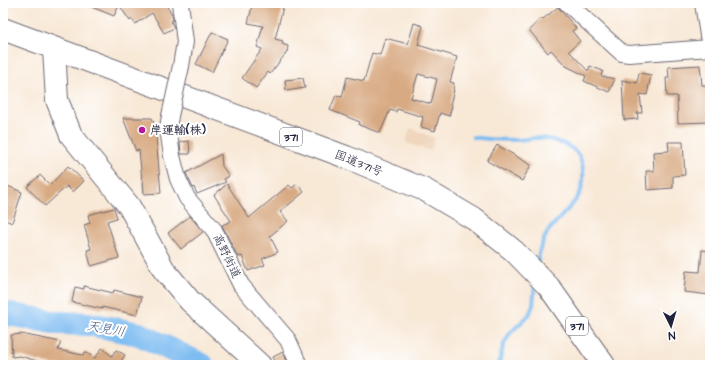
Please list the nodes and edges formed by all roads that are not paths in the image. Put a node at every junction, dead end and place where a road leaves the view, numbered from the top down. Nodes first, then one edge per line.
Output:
1 (180, 3) edge
2 (567, 3) edge
3 (703, 3) edge
4 (3, 29) edge
5 (710, 48) edge
6 (54, 49) junction
7 (260, 365) edge
8 (299, 365) edge
9 (604, 365) edge

1 - 8 street, 高野街道, bridge
2 - 5 street
3 - 5 street
4 - 6 highway, 国道371号 / 371
6 - 7 highway
6 - 9 highway, 国道371号 / 371

